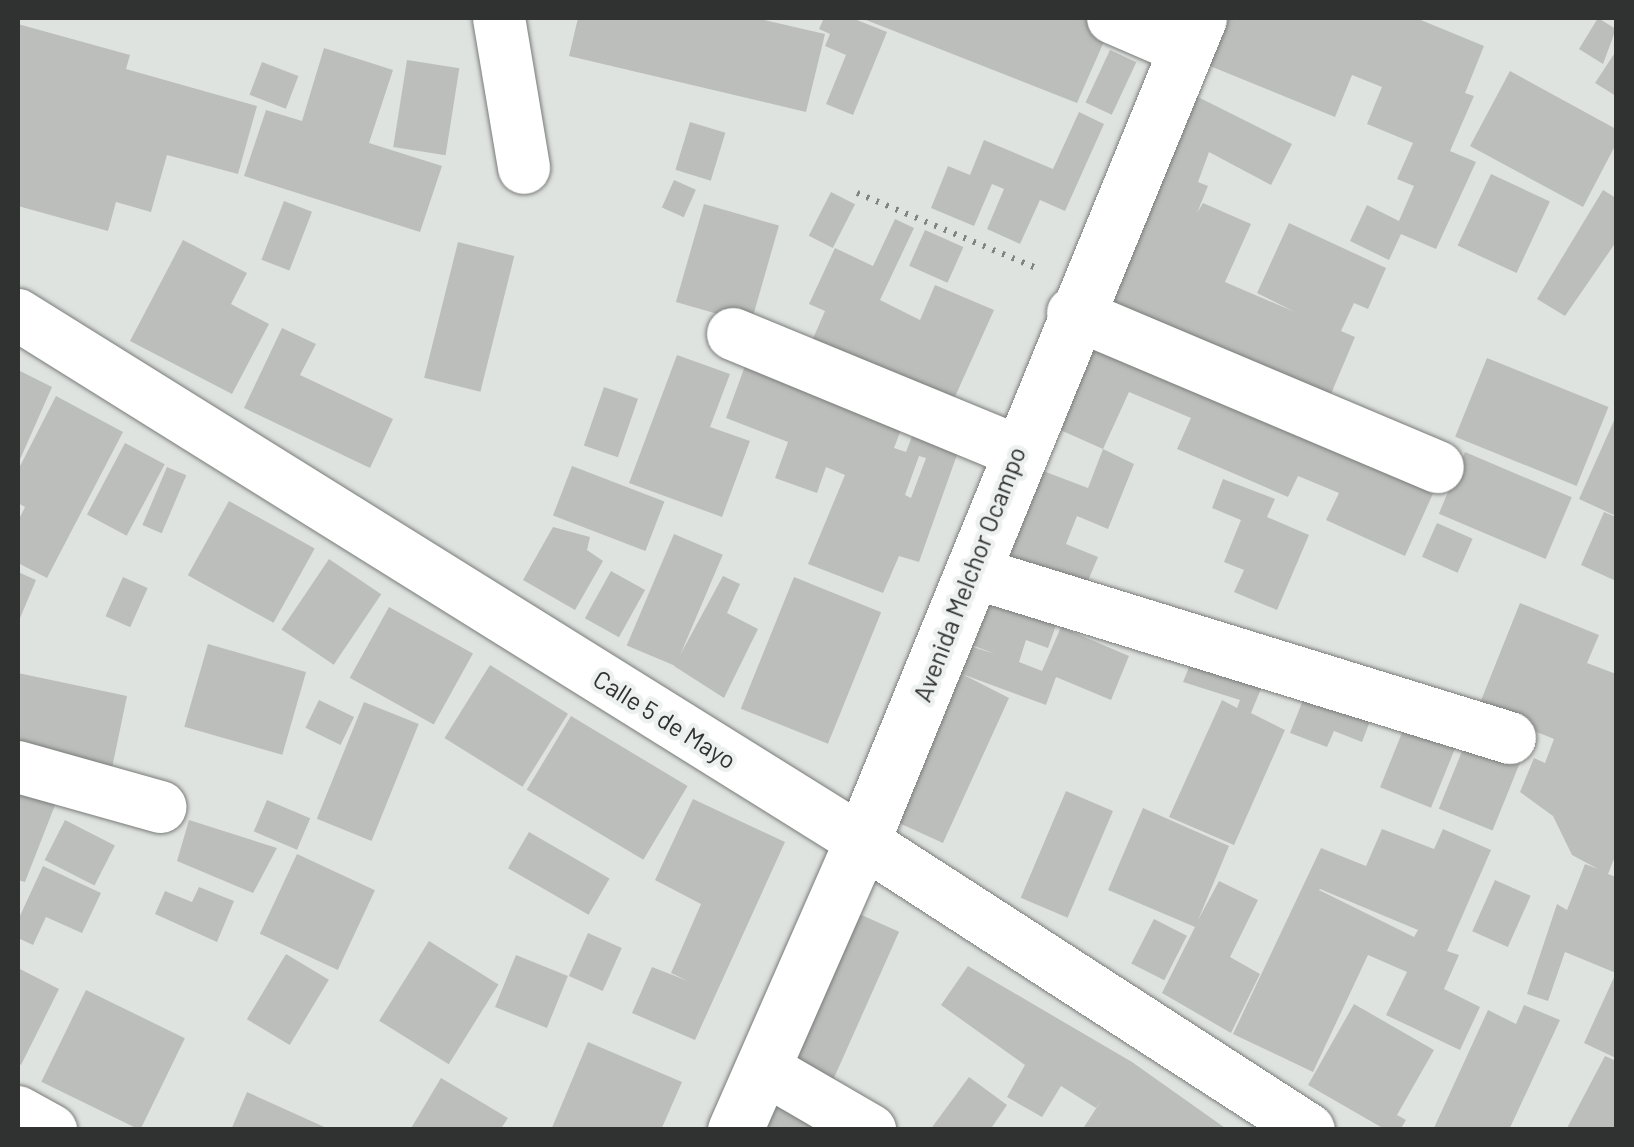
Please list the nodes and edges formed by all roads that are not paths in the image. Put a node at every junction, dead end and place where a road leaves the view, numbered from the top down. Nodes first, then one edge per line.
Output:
1 (499, 18) edge
2 (1113, 18) edge
3 (1192, 33) edge
4 (524, 168) dead end
5 (1078, 300) junction
6 (18, 315) edge
7 (734, 334) dead end
8 (1018, 451) junction
9 (1438, 467) dead end
10 (972, 572) junction
11 (1510, 738) dead end
12 (18, 767) edge
13 (160, 807) dead end
14 (862, 841) junction
15 (763, 1068) junction
16 (18, 1112) edge
17 (52, 1130) edge
18 (735, 1130) edge
19 (870, 1130) edge
20 (1309, 1130) edge

1 - 4 street
2 - 3 street
3 - 5 main road, Avenida Melchor Ocampo
5 - 8 main road, Avenida Melchor Ocampo
5 - 9 street
6 - 14 street, Calle 5 de Mayo
7 - 8 street
8 - 10 main road, Avenida Melchor Ocampo
10 - 11 street
10 - 14 main road, Avenida Melchor Ocampo
12 - 13 street
14 - 15 main road, Avenida Melchor Ocampo
14 - 20 street, Calle 5 de Mayo
15 - 18 main road, Avenida Melchor Ocampo
15 - 19 street
16 - 17 street

